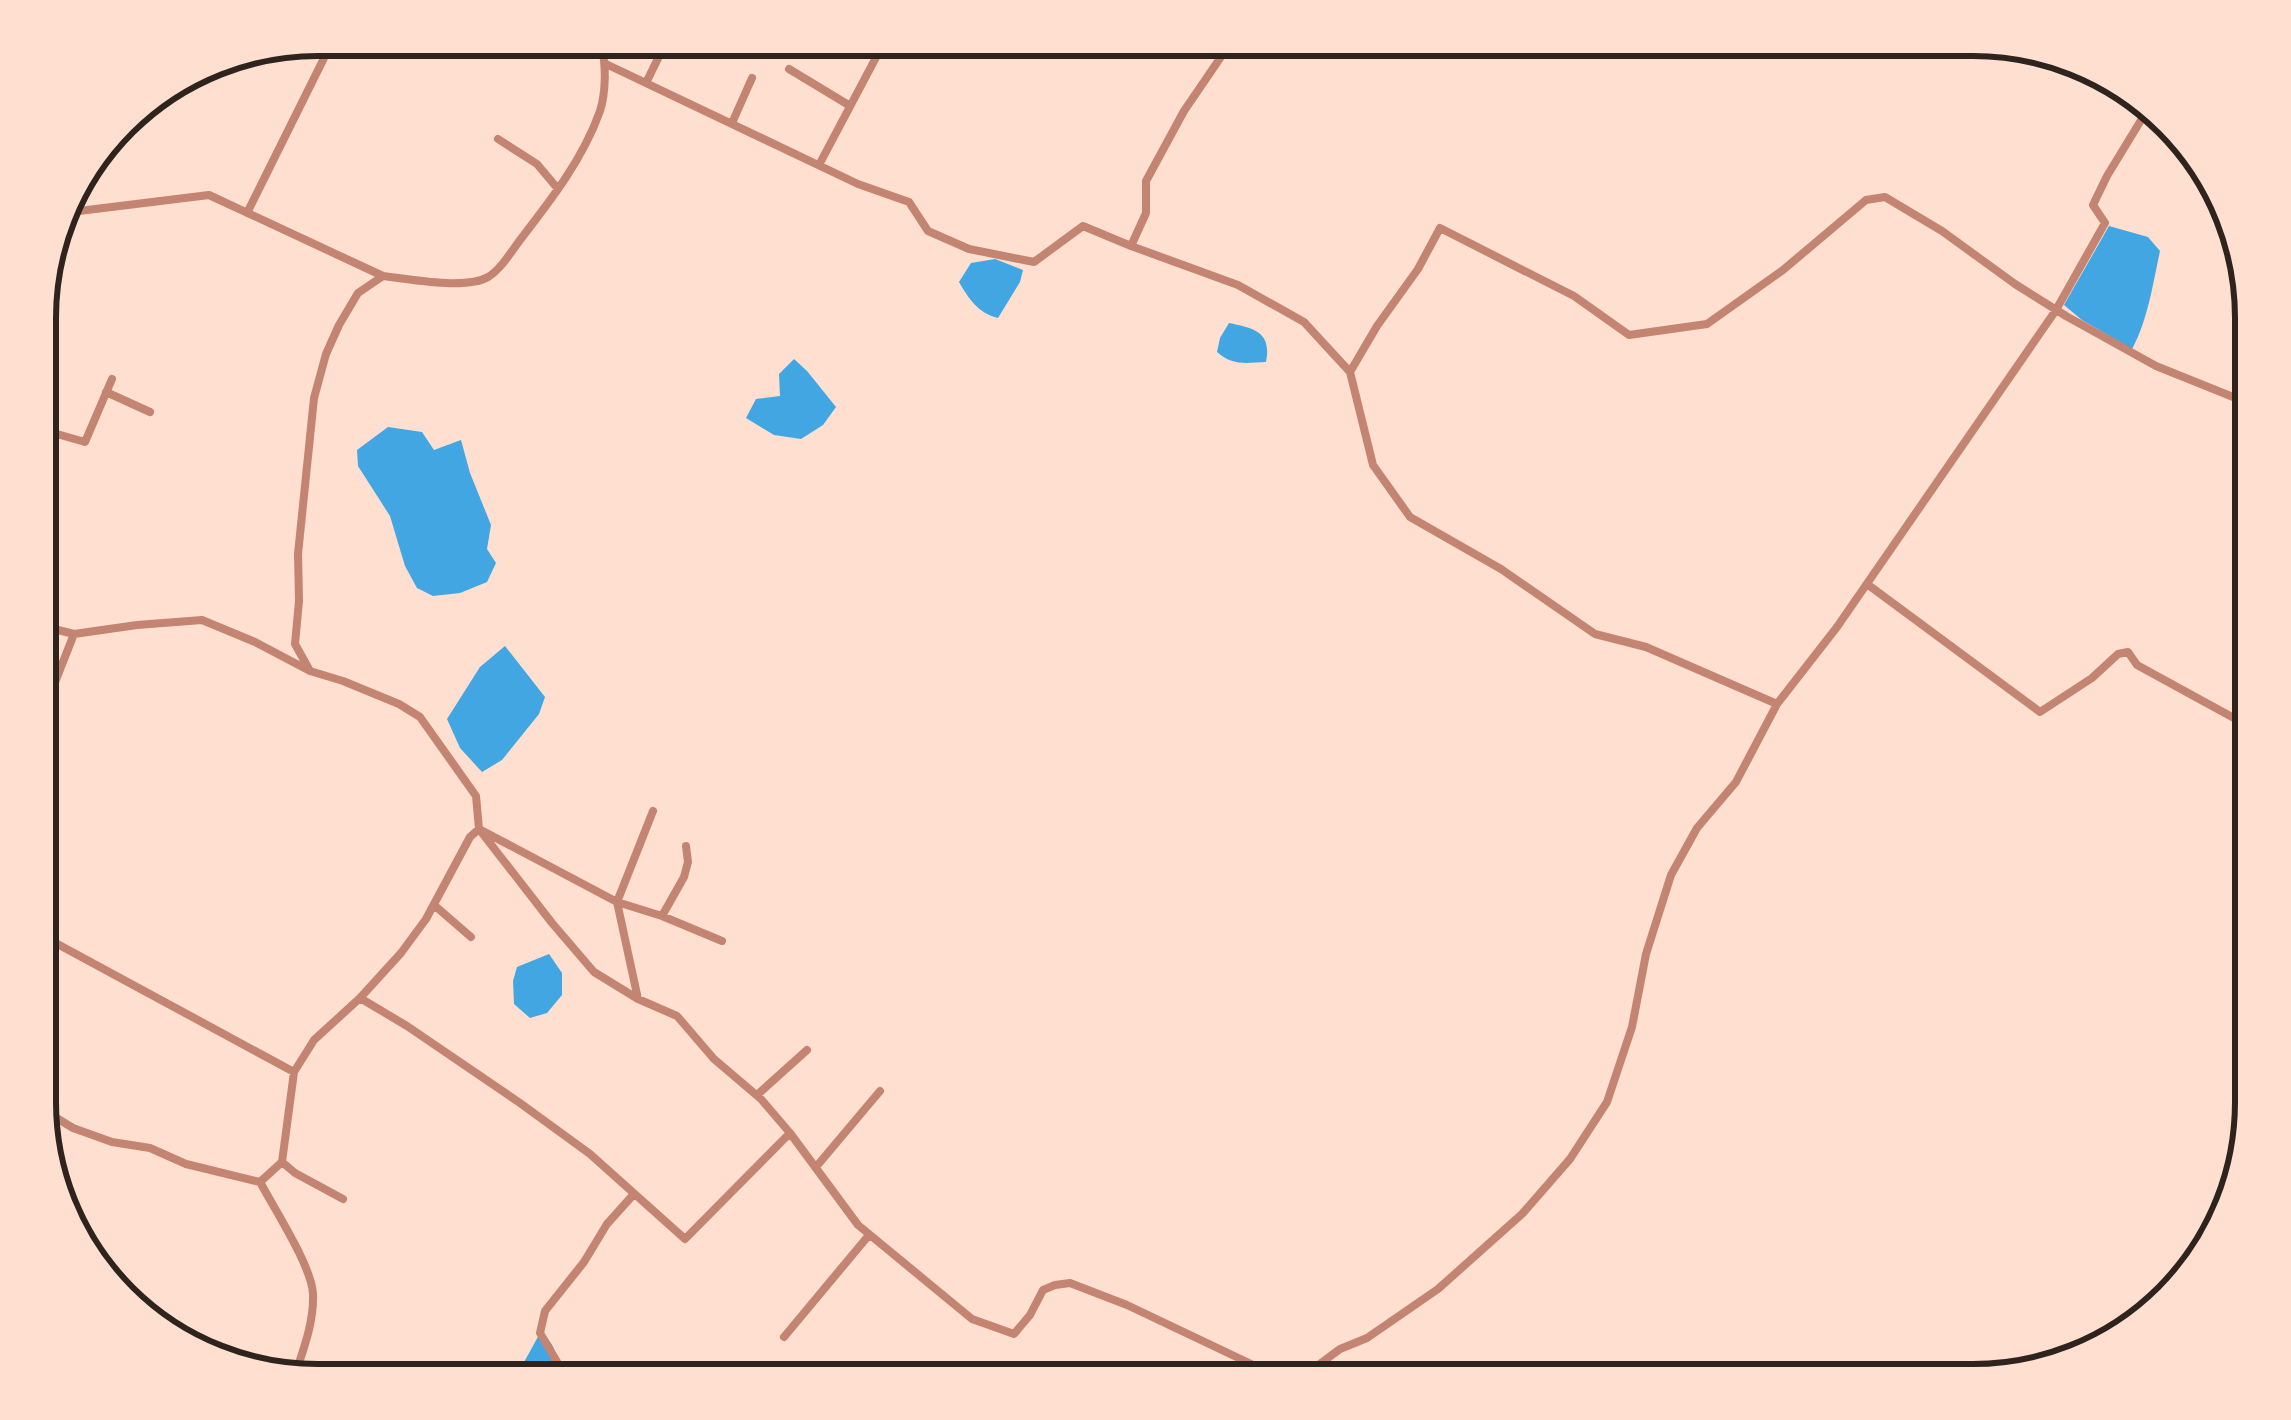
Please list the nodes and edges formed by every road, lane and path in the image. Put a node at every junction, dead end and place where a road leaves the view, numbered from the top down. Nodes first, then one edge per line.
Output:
1 (324, 56) edge
2 (604, 56) edge
3 (659, 56) edge
4 (877, 56) edge
5 (1222, 56) edge
6 (606, 64) junction
7 (789, 69) dead end
8 (752, 78) dead end
9 (646, 83) junction
10 (847, 104) dead end
11 (2142, 118) edge
12 (732, 123) junction
13 (498, 139) dead end
14 (819, 165) junction
15 (558, 189) junction
16 (79, 211) edge
17 (247, 213) junction
18 (1132, 246) junction
19 (383, 276) junction
20 (2056, 310) junction
21 (1350, 372) junction
22 (112, 378) dead end
23 (106, 392) junction
24 (2235, 398) edge
25 (150, 412) dead end
26 (56, 434) edge
27 (1867, 584) junction
28 (56, 630) edge
29 (74, 634) junction
30 (310, 671) junction
31 (56, 680) edge
32 (1777, 704) junction
33 (2235, 719) edge
34 (653, 811) dead end
35 (479, 829) junction
36 (686, 846) dead end
37 (617, 902) junction
38 (434, 905) junction
39 (662, 916) junction
40 (471, 937) dead end
41 (722, 941) dead end
42 (56, 943) edge
43 (360, 998) junction
44 (638, 998) junction
45 (807, 1050) dead end
46 (294, 1072) junction
47 (880, 1092) dead end
48 (757, 1096) junction
49 (57, 1118) edge
50 (790, 1133) junction
51 (282, 1162) junction
52 (816, 1167) junction
53 (260, 1182) junction
54 (634, 1194) junction
55 (343, 1199) dead end
56 (869, 1235) junction
57 (784, 1337) dead end
58 (299, 1363) edge
59 (558, 1364) edge
60 (1251, 1364) edge
61 (1320, 1364) edge

1 - 17 street
2 - 6 street
3 - 9 street
4 - 14 street
5 - 18 street
6 - 9 street
6 - 15 street
7 - 10 street
8 - 12 street
9 - 12 street
11 - 20 street
12 - 14 street
13 - 15 street
14 - 18 street
15 - 19 street
16 - 17 street
17 - 19 street
18 - 21 street
19 - 30 street
20 - 21 street
20 - 24 street
20 - 27 street
21 - 32 street
22 - 23 street
23 - 25 street
23 - 26 street
27 - 32 street
27 - 33 street
28 - 29 street
29 - 30 street
29 - 31 street
30 - 35 street
32 - 61 street
34 - 37 street
35 - 37 street
35 - 38 street
35 - 44 street
36 - 39 street
37 - 39 street
37 - 44 street
38 - 40 street
38 - 43 street
39 - 41 street
42 - 46 street
43 - 46 street
43 - 54 street
44 - 48 street
45 - 48 street
46 - 51 street
47 - 52 street
48 - 50 street
49 - 53 street
50 - 52 street
50 - 54 street
51 - 53 street
51 - 55 street
52 - 56 street
53 - 58 street
54 - 59 street
56 - 57 street
56 - 60 street

